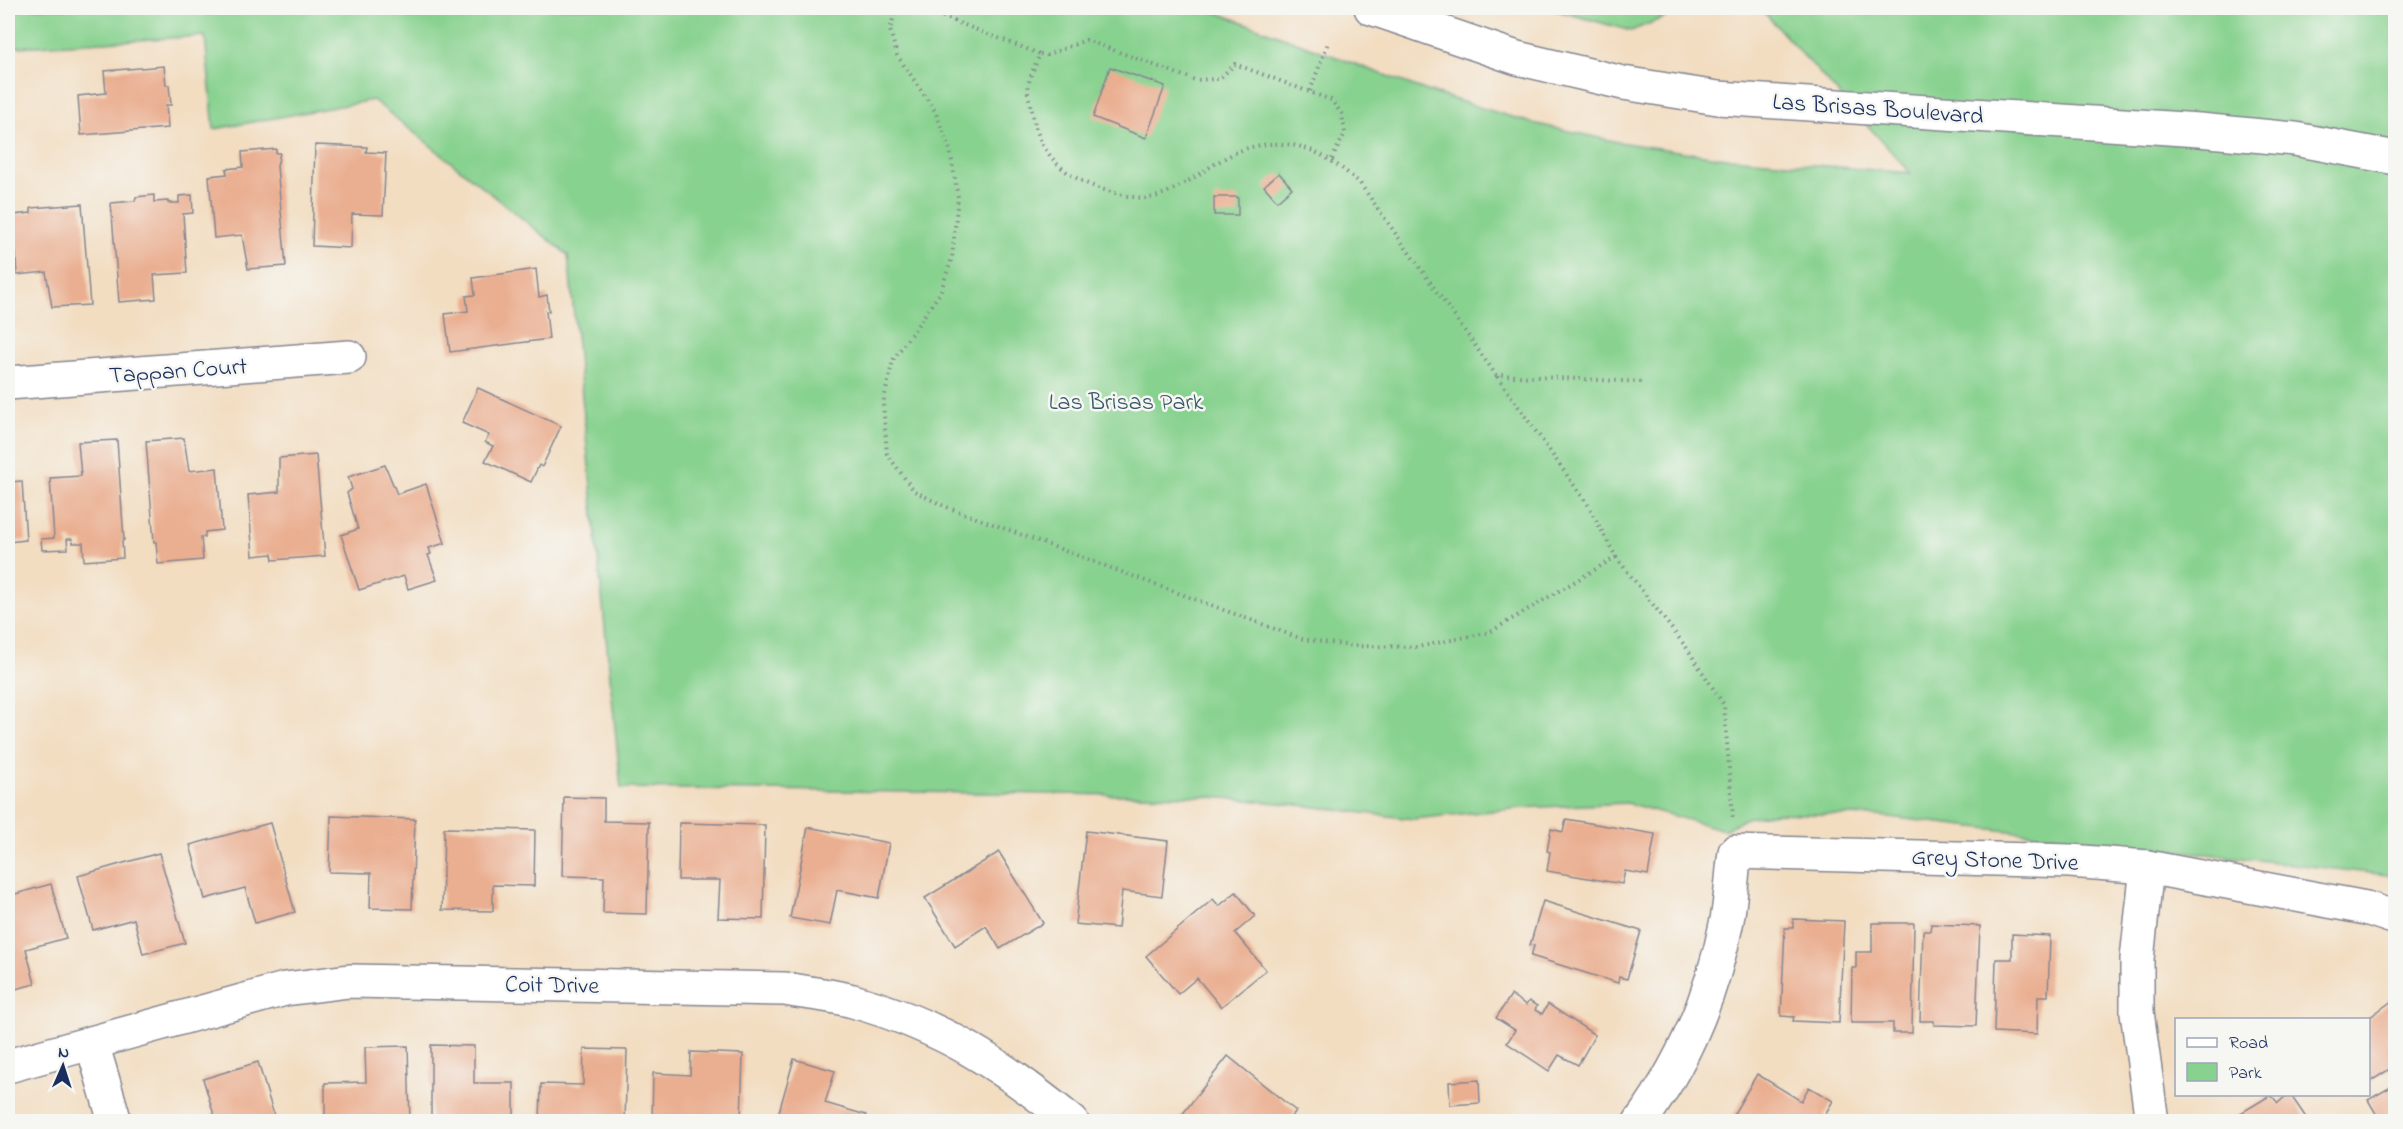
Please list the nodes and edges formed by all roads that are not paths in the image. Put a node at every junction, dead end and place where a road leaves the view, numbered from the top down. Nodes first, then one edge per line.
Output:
1 (1371, 8) edge
2 (2396, 158) edge
3 (349, 357) dead end
4 (8, 383) edge
5 (2147, 867) junction
6 (2396, 918) edge
7 (92, 1043) junction
8 (8, 1066) edge
9 (115, 1122) edge
10 (1072, 1122) edge
11 (1640, 1122) edge
12 (2152, 1122) edge

1 - 2 street, Las Brisas Boulevard
3 - 4 street, Tappan Court
5 - 6 street, Grey Stone Drive
5 - 11 street, Grey Stone Drive
5 - 12 street
7 - 8 street, Coit Drive
7 - 9 street
7 - 10 street, Coit Drive

